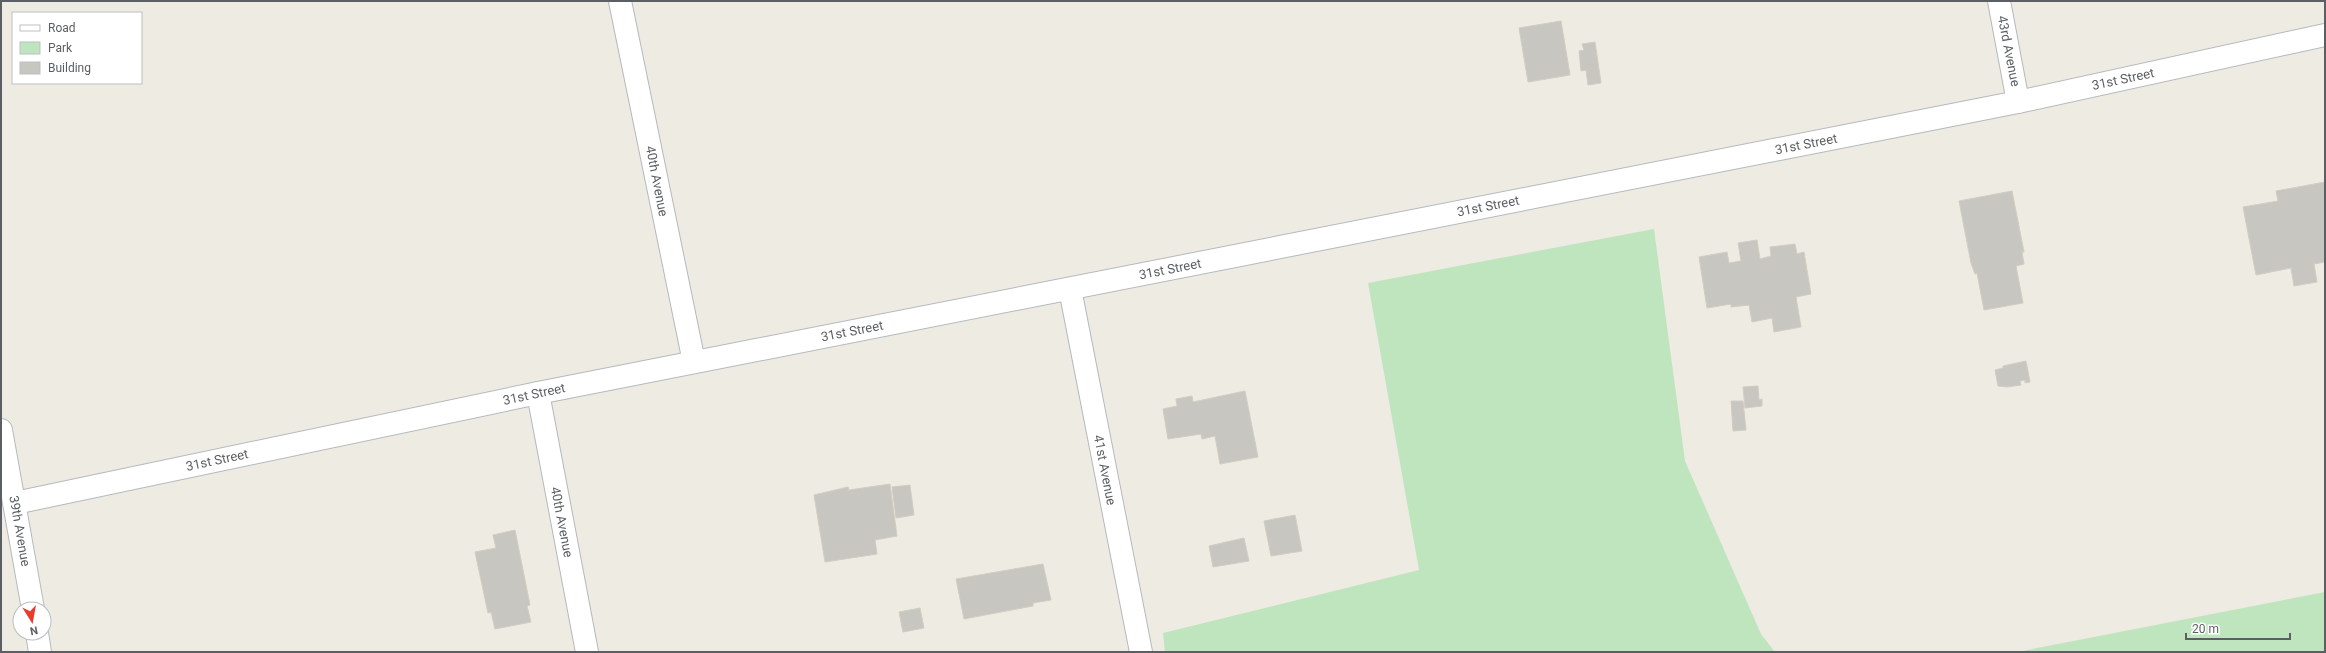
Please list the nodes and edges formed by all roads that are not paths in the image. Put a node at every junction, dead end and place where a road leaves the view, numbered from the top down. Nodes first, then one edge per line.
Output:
1 (620, 1) edge
2 (1999, 1) edge
3 (2325, 35) edge
4 (2018, 102) junction
5 (1070, 288) junction
6 (694, 362) junction
7 (538, 392) junction
8 (1, 430) edge
9 (15, 503) junction
10 (32, 601) edge
11 (38, 641) edge
12 (40, 652) edge
13 (587, 652) edge
14 (1141, 652) edge

1 - 6 street, 40th Avenue
2 - 4 street, 43rd Avenue
3 - 4 street, 31st Street
4 - 5 street, 31st Street
5 - 6 street, 31st Street
5 - 14 street, 41st Avenue
6 - 7 street, 31st Street
7 - 9 street, 31st Street
7 - 13 street, 40th Avenue
8 - 9 street, 39th Avenue
9 - 10 street, 39th Avenue
11 - 12 street

